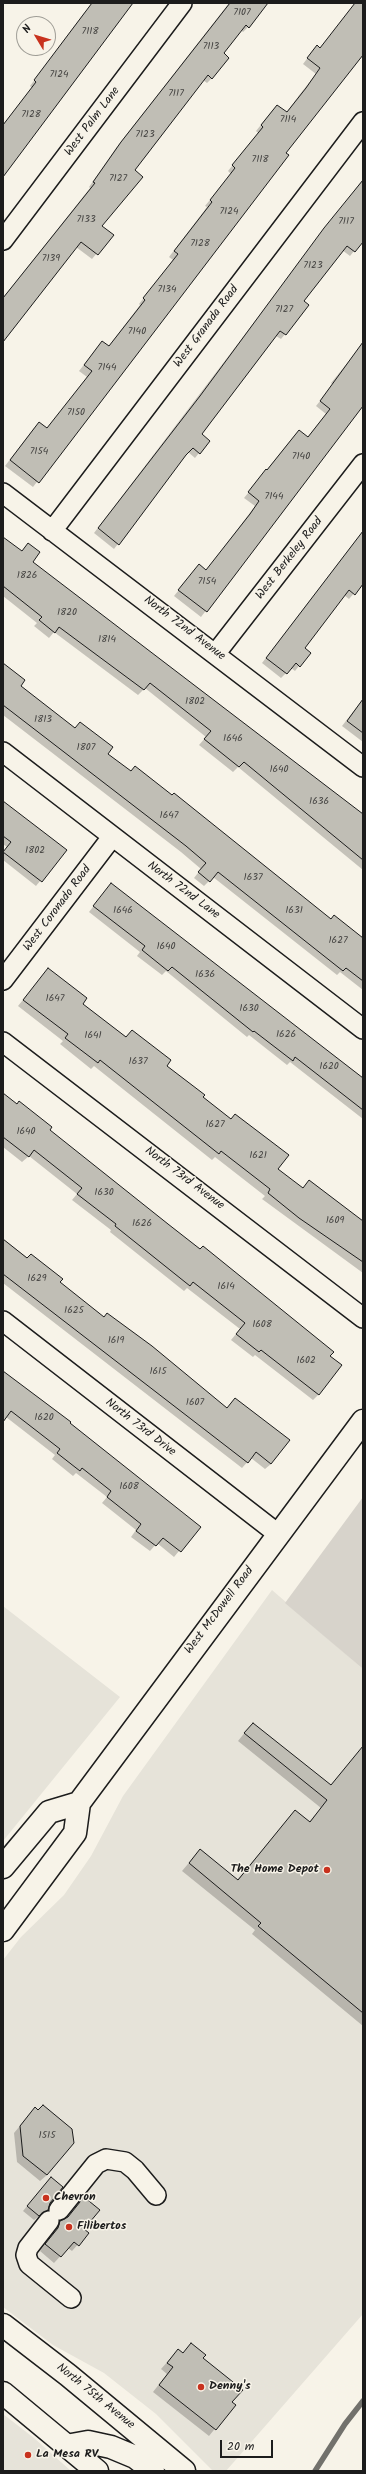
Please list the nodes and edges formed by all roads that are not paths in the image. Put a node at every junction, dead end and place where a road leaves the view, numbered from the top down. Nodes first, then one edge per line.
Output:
1 (182, 3) edge
2 (363, 122) edge
3 (3, 240) edge
4 (363, 464) edge
5 (3, 493) edge
6 (52, 531) junction
7 (216, 653) junction
8 (3, 752) edge
9 (363, 767) edge
10 (112, 837) junction
11 (3, 980) edge
12 (363, 1029) edge
13 (3, 1042) edge
14 (363, 1318) edge
15 (3, 1321) edge
16 (363, 1421) edge
17 (278, 1534) junction
18 (79, 1803) junction
19 (3, 1867) edge
20 (3, 1930) edge
21 (156, 2195) dead end
22 (71, 2298) dead end
23 (3, 2326) edge
24 (3, 2392) edge
25 (66, 2446) junction
26 (97, 2471) edge
27 (152, 2471) edge
28 (184, 2471) edge

1 - 3 street, West Palm Lane
2 - 6 street, West Granada Road
4 - 7 street, West Berkeley Road
5 - 6 street, North 72nd Avenue
6 - 7 street, North 72nd Avenue
7 - 9 street, North 72nd Avenue
8 - 10 street, North 72nd Lane
10 - 11 street, West Coronado Road
10 - 12 street, North 72nd Lane
13 - 14 street, North 73rd Avenue
15 - 17 street, North 73rd Drive
16 - 17 main road, West McDowell Road
17 - 18 main road, West McDowell Road
18 - 19 main road
18 - 20 main road, West McDowell Road
21 - 22 street
23 - 28 main road, North 75th Avenue
24 - 25 main road
25 - 26 main road
25 - 27 main road

